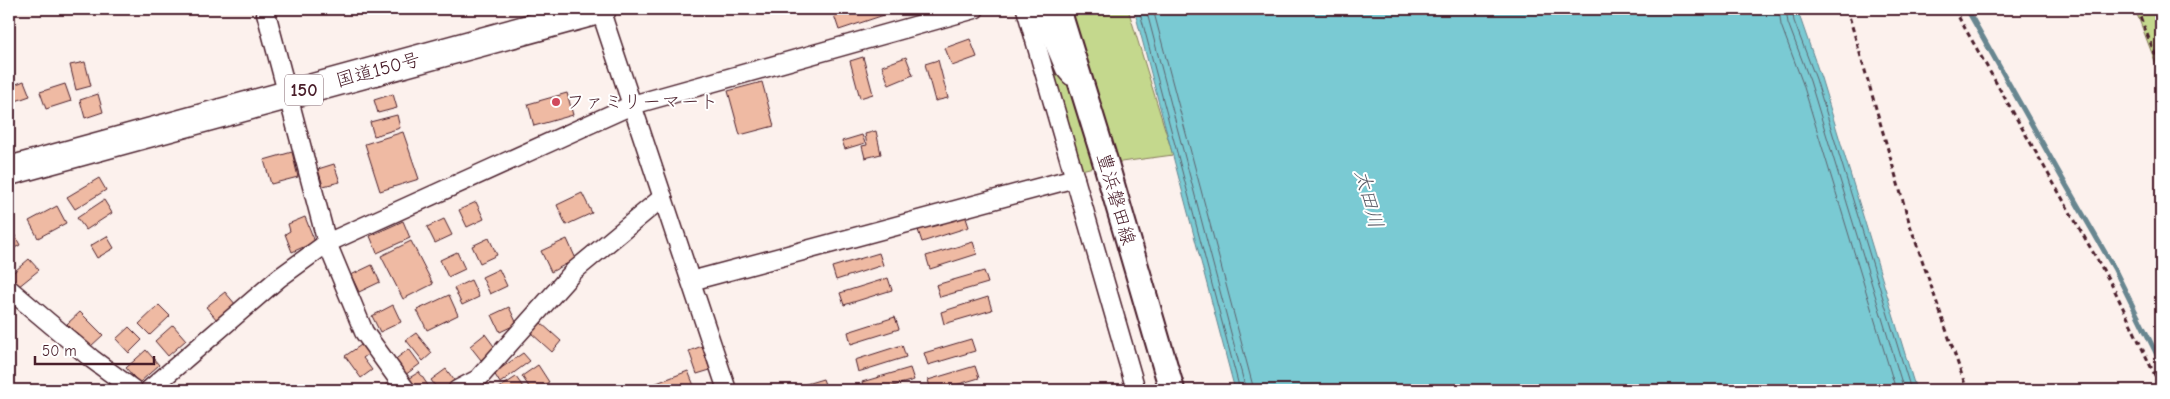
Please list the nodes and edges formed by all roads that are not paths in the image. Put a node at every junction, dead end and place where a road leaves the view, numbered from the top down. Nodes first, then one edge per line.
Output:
1 (265, 9) edge
2 (601, 9) edge
3 (975, 9) edge
4 (1026, 9) edge
5 (1040, 9) edge
6 (1058, 9) edge
7 (1084, 92) junction
8 (288, 95) junction
9 (632, 105) junction
10 (9, 171) edge
11 (1075, 178) junction
12 (663, 197) junction
13 (327, 243) junction
14 (690, 281) junction
15 (9, 289) edge
16 (481, 385) edge
17 (136, 390) edge
18 (406, 390) edge
19 (457, 390) edge
20 (727, 390) edge
21 (1136, 390) edge
22 (1172, 390) edge

1 - 8 street
2 - 8 highway, 国道150号 / 150
2 - 9 street
3 - 9 street
4 - 11 street
5 - 7 street
6 - 7 main road, 豊浜磐田線
7 - 22 main road, 豊浜磐田線
8 - 10 highway, 国道150号 / 150
8 - 13 street
9 - 12 street
9 - 13 street
11 - 14 street
11 - 21 street
12 - 14 street
12 - 16 street
13 - 17 street
13 - 18 street
14 - 20 street
15 - 17 street
16 - 19 street

